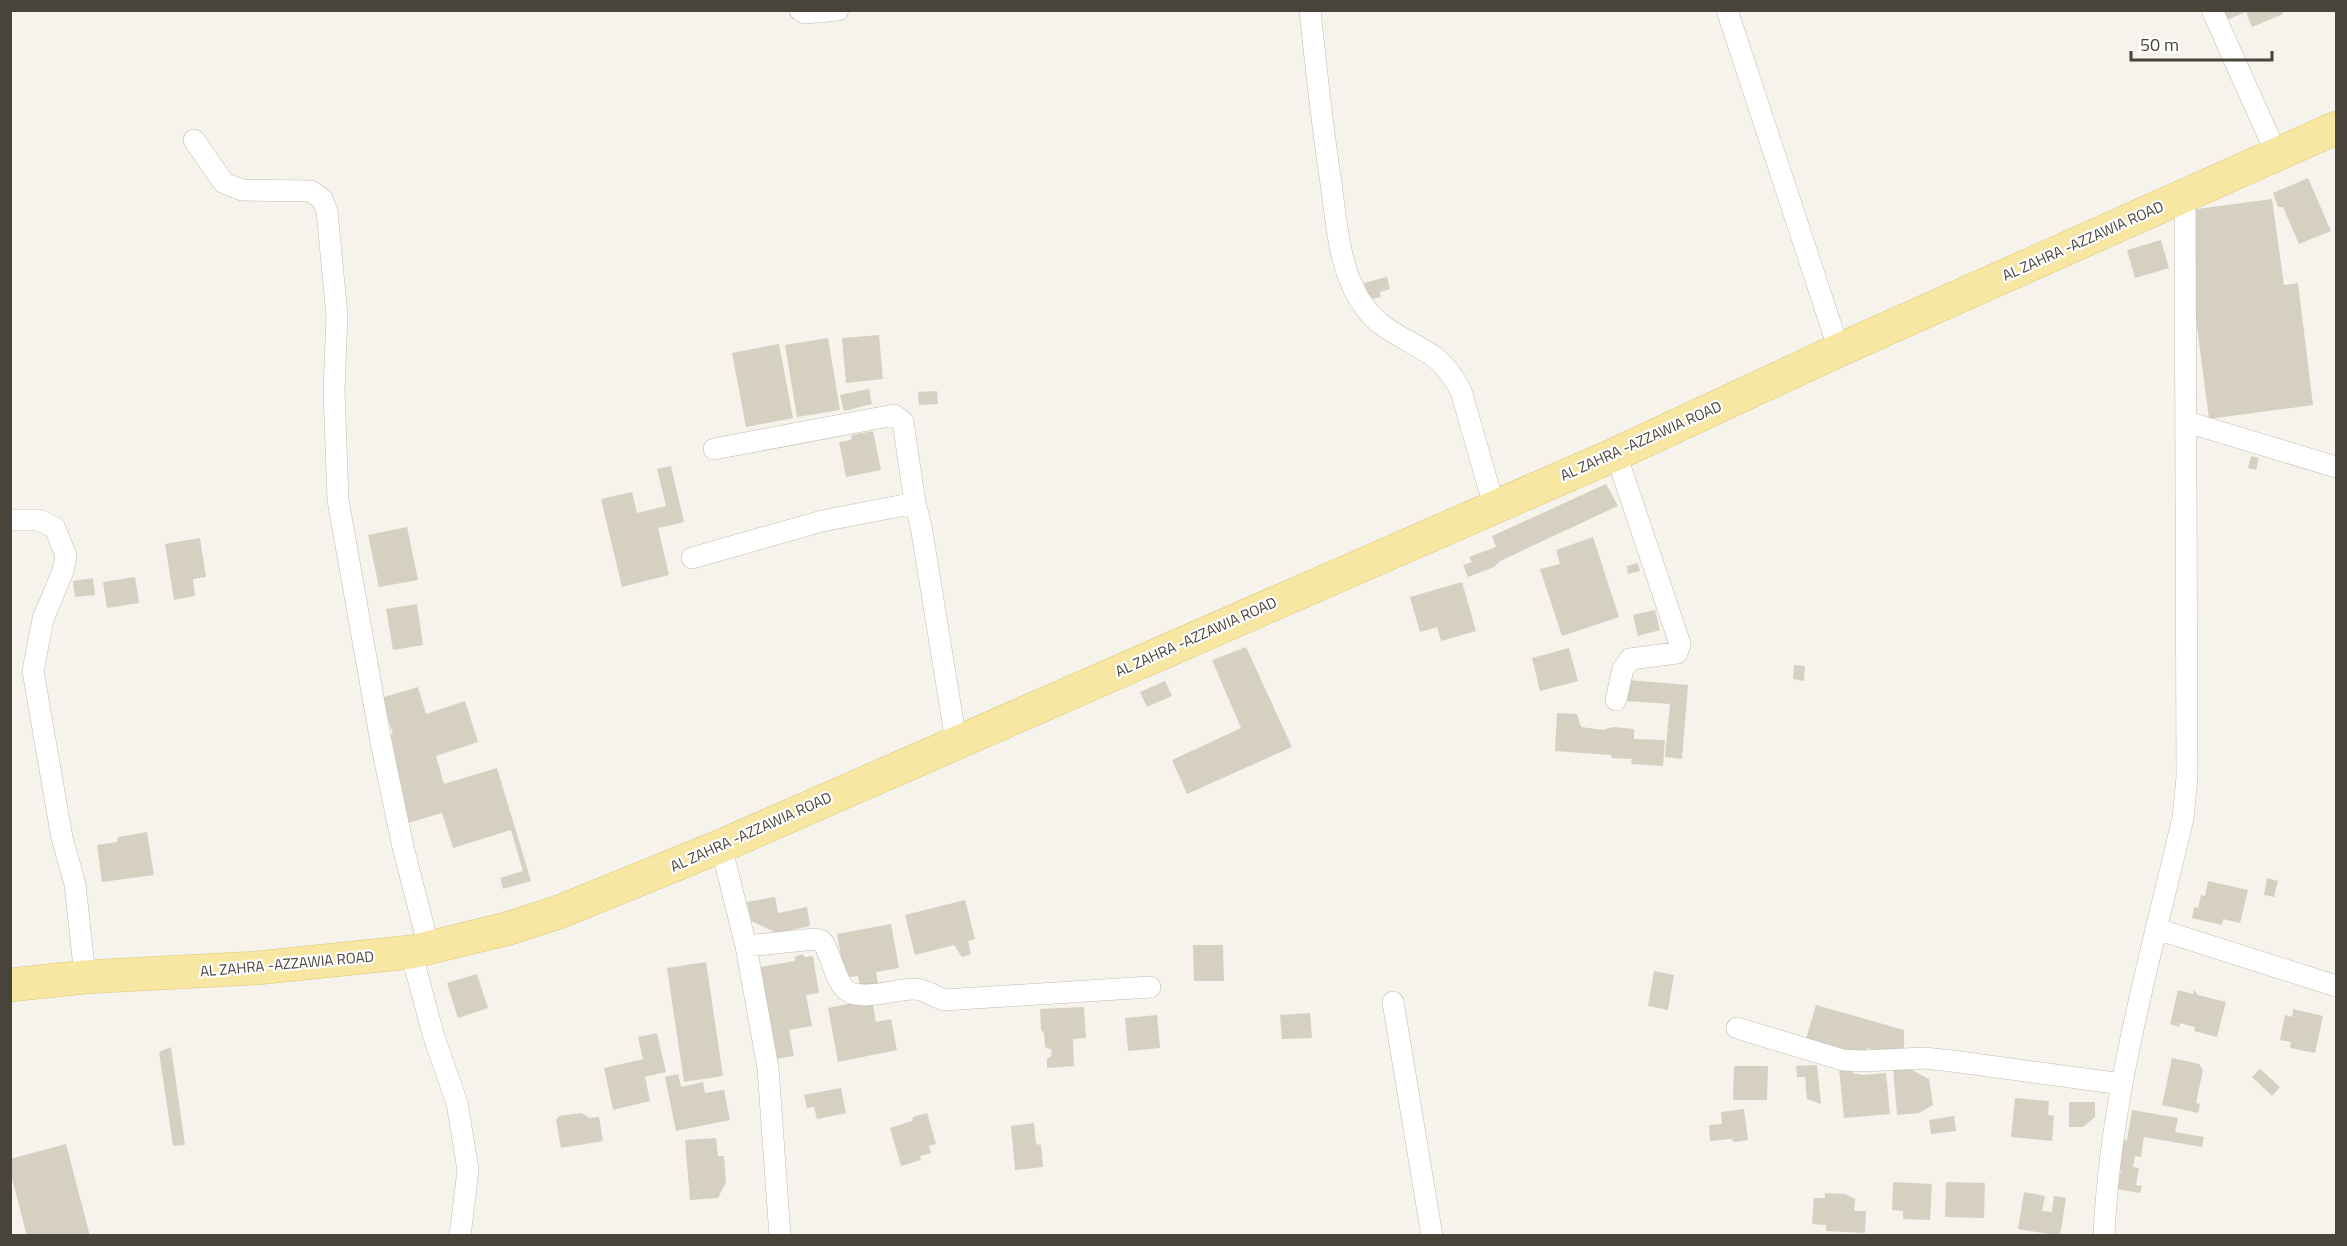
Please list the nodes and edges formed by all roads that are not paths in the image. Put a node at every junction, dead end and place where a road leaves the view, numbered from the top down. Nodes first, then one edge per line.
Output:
1 (800, 10) edge
2 (838, 10) edge
3 (1310, 10) edge
4 (1727, 10) edge
5 (2212, 10) edge
6 (2337, 128) edge
7 (194, 140) dead end
8 (2276, 153) junction
9 (2185, 196) junction
10 (1839, 350) junction
11 (2187, 422) junction
12 (714, 448) dead end
13 (1616, 454) junction
14 (2337, 467) edge
15 (915, 503) junction
16 (1494, 506) junction
17 (10, 520) edge
18 (692, 558) dead end
19 (1616, 700) dead end
20 (956, 741) junction
21 (720, 846) junction
22 (2157, 929) junction
23 (746, 946) junction
24 (420, 950) junction
25 (85, 977) junction
26 (10, 985) edge
27 (2337, 986) edge
28 (1150, 987) dead end
29 (1393, 1002) dead end
30 (1737, 1028) dead end
31 (2122, 1084) junction
32 (460, 1236) edge
33 (780, 1236) edge
34 (1432, 1236) edge
35 (2104, 1236) edge

1 - 2 street
3 - 16 street
4 - 10 street
5 - 8 street
6 - 8 main road, AL ZAHRA -AZZAWIA ROAD
7 - 24 street
8 - 9 main road, AL ZAHRA -AZZAWIA ROAD
9 - 10 main road, AL ZAHRA -AZZAWIA ROAD
9 - 11 street
10 - 13 main road, AL ZAHRA -AZZAWIA ROAD
11 - 14 street
11 - 22 street
12 - 15 street
13 - 16 main road, AL ZAHRA -AZZAWIA ROAD
13 - 19 street
15 - 18 street
15 - 20 street
16 - 20 main road, AL ZAHRA -AZZAWIA ROAD
17 - 25 street
20 - 21 main road, AL ZAHRA -AZZAWIA ROAD
21 - 23 street
21 - 24 main road, AL ZAHRA -AZZAWIA ROAD
22 - 27 street
22 - 31 street
23 - 28 street
23 - 33 street
24 - 25 main road, AL ZAHRA -AZZAWIA ROAD
24 - 32 street
25 - 26 main road, AL ZAHRA -AZZAWIA ROAD
29 - 34 street
30 - 31 street
31 - 35 street

